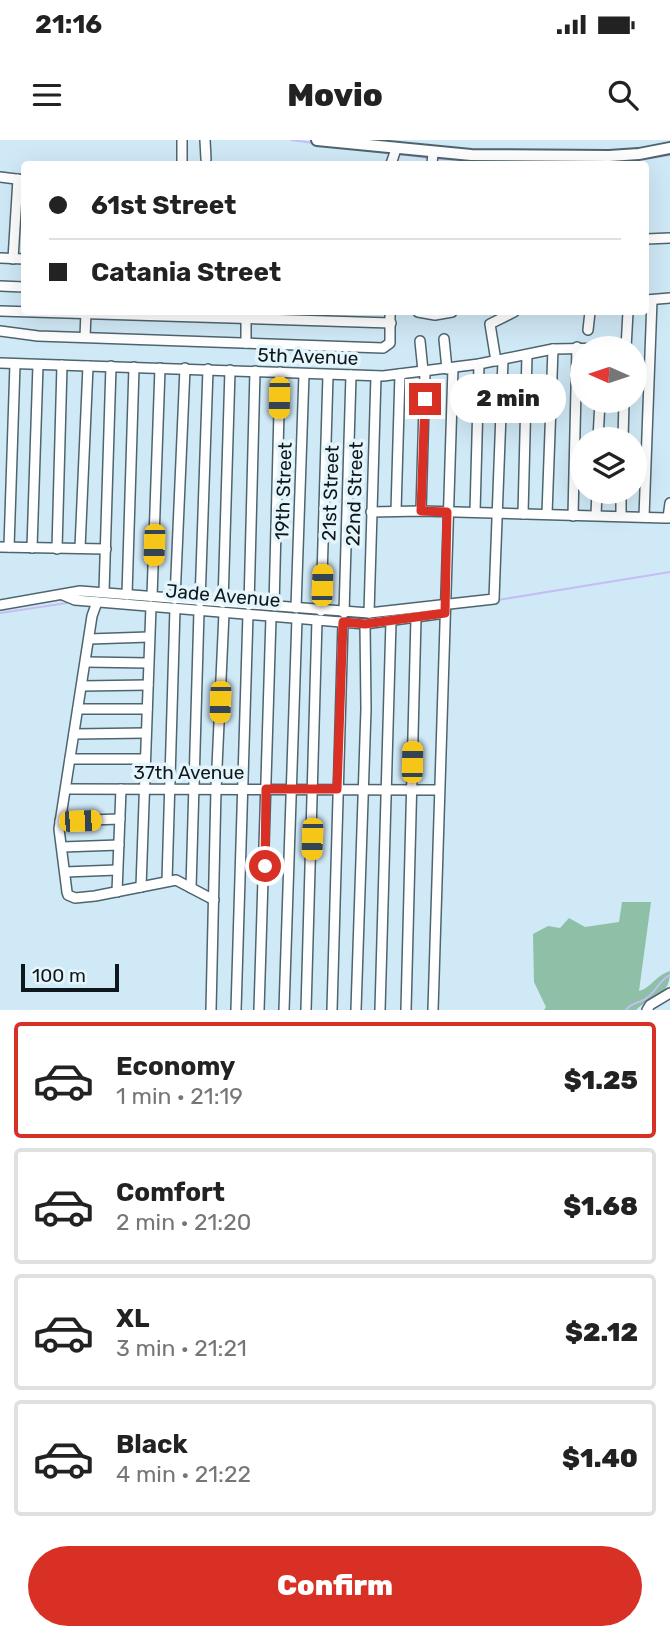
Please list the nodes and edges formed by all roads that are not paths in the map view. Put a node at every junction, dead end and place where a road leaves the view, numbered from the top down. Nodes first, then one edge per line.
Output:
1 (182, 140) edge
2 (205, 140) edge
3 (317, 140) edge
4 (655, 146) edge
5 (670, 148) edge
6 (396, 149) junction
7 (206, 159) dead end
8 (433, 159) edge
9 (609, 160) edge
10 (182, 161) edge
11 (392, 161) edge
12 (0, 177) edge
13 (21, 180) edge
14 (670, 237) edge
15 (649, 239) edge
16 (0, 258) edge
17 (13, 259) junction
18 (21, 260) edge
19 (0, 286) edge
20 (21, 287) edge
21 (670, 298) edge
22 (649, 300) edge
23 (0, 311) edge
24 (21, 311) edge
25 (86, 315) edge
26 (246, 315) edge
27 (390, 315) edge
28 (508, 315) edge
29 (590, 315) edge
30 (628, 315) edge
31 (649, 315) edge
32 (391, 323) junction
33 (588, 330) dead end
34 (0, 331) edge
35 (627, 336) edge
36 (85, 337) junction
37 (444, 340) dead end
38 (420, 341) dead end
39 (246, 343) junction
40 (570, 348) edge
41 (553, 349) junction
42 (527, 355) junction
43 (499, 361) junction
44 (0, 363) edge
45 (15, 364) junction
46 (479, 364) junction
47 (38, 365) junction
48 (62, 365) junction
49 (88, 366) junction
50 (111, 366) junction
51 (134, 367) junction
52 (160, 368) junction
53 (185, 368) junction
54 (450, 368) junction
55 (208, 369) junction
56 (230, 370) junction
57 (255, 371) junction
58 (424, 371) junction
59 (280, 372) junction
60 (304, 374) junction
61 (400, 374) junction
62 (328, 375) junction
63 (351, 375) junction
64 (376, 376) junction
65 (575, 413) edge
66 (670, 503) edge
67 (596, 504) edge
68 (621, 504) edge
69 (396, 511) junction
70 (421, 511) junction
71 (371, 512) junction
72 (447, 512) junction
73 (475, 512) junction
74 (498, 513) junction
75 (523, 514) junction
76 (547, 514) junction
77 (669, 514) edge
78 (596, 515) junction
79 (573, 516) junction
80 (621, 516) junction
81 (644, 517) junction
82 (4, 547) edge
83 (32, 548) junction
84 (80, 548) junction
85 (57, 549) junction
86 (106, 549) junction
87 (104, 592) junction
88 (63, 595) junction
89 (127, 595) junction
90 (151, 601) junction
91 (97, 602) junction
92 (223, 603) junction
93 (175, 604) junction
94 (0, 605) edge
95 (199, 606) junction
96 (274, 606) junction
97 (445, 609) junction
98 (249, 610) junction
99 (225, 613) junction
100 (297, 613) junction
101 (369, 613) junction
102 (319, 616) junction
103 (271, 617) junction
104 (343, 617) junction
105 (416, 618) junction
106 (391, 621) junction
107 (365, 624) junction
108 (149, 637) junction
109 (89, 639) junction
110 (86, 662) junction
111 (148, 663) junction
112 (148, 685) junction
113 (82, 686) junction
114 (78, 709) junction
115 (147, 709) junction
116 (146, 733) junction
117 (74, 734) junction
118 (145, 759) junction
119 (70, 760) junction
120 (66, 789) junction
121 (121, 789) junction
122 (144, 789) junction
123 (169, 789) junction
124 (194, 789) junction
125 (216, 789) junction
126 (242, 789) junction
127 (266, 789) junction
128 (290, 789) junction
129 (314, 789) junction
130 (337, 789) junction
131 (411, 789) junction
132 (362, 790) junction
133 (386, 790) junction
134 (438, 790) junction
135 (120, 819) junction
136 (60, 821) junction
137 (119, 845) junction
138 (62, 847) junction
139 (117, 870) junction
140 (65, 872) junction
141 (167, 881) junction
142 (141, 887) junction
143 (191, 888) junction
144 (117, 892) junction
145 (214, 900) junction
146 (670, 993) edge
147 (211, 1010) edge
148 (236, 1010) edge
149 (260, 1010) edge
150 (284, 1010) edge
151 (306, 1010) edge
152 (332, 1010) edge
153 (356, 1010) edge
154 (380, 1010) edge
155 (406, 1010) edge
156 (433, 1010) edge
157 (647, 1010) edge

1 - 10 street
2 - 7 street
3 - 6 main road
4 - 5 main road
4 - 9 main road
6 - 8 main road
6 - 11 street
8 - 9 main road
12 - 13 street
13 - 17 street
14 - 15 street
16 - 17 street
17 - 18 street
19 - 20 street
21 - 22 street
23 - 24 street
25 - 36 street
26 - 32 street
26 - 39 street
27 - 32 street
28 - 43 street
29 - 33 street
30 - 35 street
31 - 81 street
32 - 39 street
34 - 36 street
36 - 39 street
37 - 54 street
38 - 58 street
40 - 41 street, 5th Avenue
41 - 42 street, 5th Avenue
41 - 76 street
42 - 43 street, 5th Avenue
42 - 75 street
43 - 46 street, 5th Avenue
43 - 74 street
44 - 45 street, 5th Avenue
45 - 47 street, 5th Avenue
45 - 82 street
46 - 54 street, 5th Avenue
46 - 73 street
47 - 48 street, 5th Avenue
47 - 83 street
48 - 49 street, 5th Avenue
48 - 85 street
49 - 50 street, 5th Avenue
49 - 84 street
50 - 51 street, 5th Avenue
50 - 86 street
51 - 52 street, 5th Avenue
51 - 89 street
52 - 53 street, 5th Avenue
52 - 90 street
53 - 55 street, 5th Avenue
53 - 93 street
54 - 58 street, 5th Avenue
54 - 72 street
55 - 56 street, 5th Avenue
55 - 95 street
56 - 57 street, 5th Avenue
56 - 92 street
57 - 59 street, 5th Avenue
57 - 98 street
58 - 61 street, 5th Avenue
58 - 70 street
59 - 60 street, 5th Avenue
59 - 96 street
60 - 62 street, 5th Avenue
60 - 100 street, 19th Street
61 - 64 street, 5th Avenue
61 - 69 street
62 - 63 street, 5th Avenue
62 - 102 street
63 - 64 street, 5th Avenue
63 - 104 street, 21st Street
64 - 71 street, 22nd Street
65 - 79 street
66 - 77 street
67 - 78 street
68 - 80 street
69 - 70 street
69 - 71 street
70 - 72 street
71 - 101 street, 22nd Street
72 - 73 street
72 - 97 street
73 - 74 street
74 - 75 street
74 - 97 street
75 - 76 street
76 - 79 street
77 - 81 street
78 - 79 street
78 - 80 street
80 - 81 street
82 - 83 street
83 - 85 street
84 - 85 street
84 - 86 street
86 - 87 street
87 - 88 street
87 - 89 street
88 - 91 street, Jade Avenue
88 - 94 street, Jade Avenue
89 - 90 street
90 - 91 street, Jade Avenue
90 - 93 street, Jade Avenue
90 - 108 street
91 - 109 street
92 - 95 street
92 - 98 street
93 - 95 street, Jade Avenue
93 - 123 street
95 - 99 street, Jade Avenue
95 - 124 street
96 - 98 street
96 - 100 street
97 - 101 street
97 - 105 street, Jade Avenue
97 - 134 street
98 - 99 street, Jade Avenue
98 - 103 street, Jade Avenue
98 - 126 street
99 - 125 street
100 - 102 street, Jade Avenue
100 - 103 street, Jade Avenue
100 - 128 street, 19th Street
101 - 104 street
102 - 104 street, Jade Avenue
102 - 129 street
103 - 127 street
104 - 107 street, Jade Avenue
104 - 130 street, 21st Street
105 - 106 street, Jade Avenue
105 - 131 street
106 - 107 street, Jade Avenue
106 - 133 street
107 - 132 street
108 - 109 street
108 - 111 street
109 - 110 street
110 - 111 street
110 - 113 street
111 - 112 street
112 - 113 street
112 - 115 street
113 - 114 street
114 - 115 street
114 - 117 street
115 - 116 street
116 - 117 street
116 - 118 street
117 - 119 street
118 - 119 street
118 - 122 street
119 - 120 street
120 - 121 street, 37th Avenue
120 - 136 street
121 - 122 street, 37th Avenue
121 - 135 street
122 - 123 street, 37th Avenue
122 - 142 street
123 - 124 street, 37th Avenue
123 - 141 street
124 - 125 street, 37th Avenue
124 - 143 street
125 - 126 street, 37th Avenue
125 - 145 street
126 - 127 street, 37th Avenue
126 - 148 street
127 - 128 street, 37th Avenue
127 - 149 street
128 - 129 street, 37th Avenue
128 - 150 street, 19th Street
129 - 130 street, 37th Avenue
129 - 151 street
130 - 132 street, 37th Avenue
130 - 152 street, 21st Street
131 - 133 street, 37th Avenue
131 - 134 street, 37th Avenue
131 - 155 street
132 - 133 street, 37th Avenue
132 - 153 street
133 - 154 street
134 - 156 street
135 - 136 street
135 - 137 street
136 - 138 street
137 - 138 street
137 - 139 street
138 - 140 street
139 - 140 street
139 - 144 street
140 - 144 street
141 - 142 street
141 - 143 street
142 - 144 street
143 - 145 street
145 - 147 street
146 - 157 street

